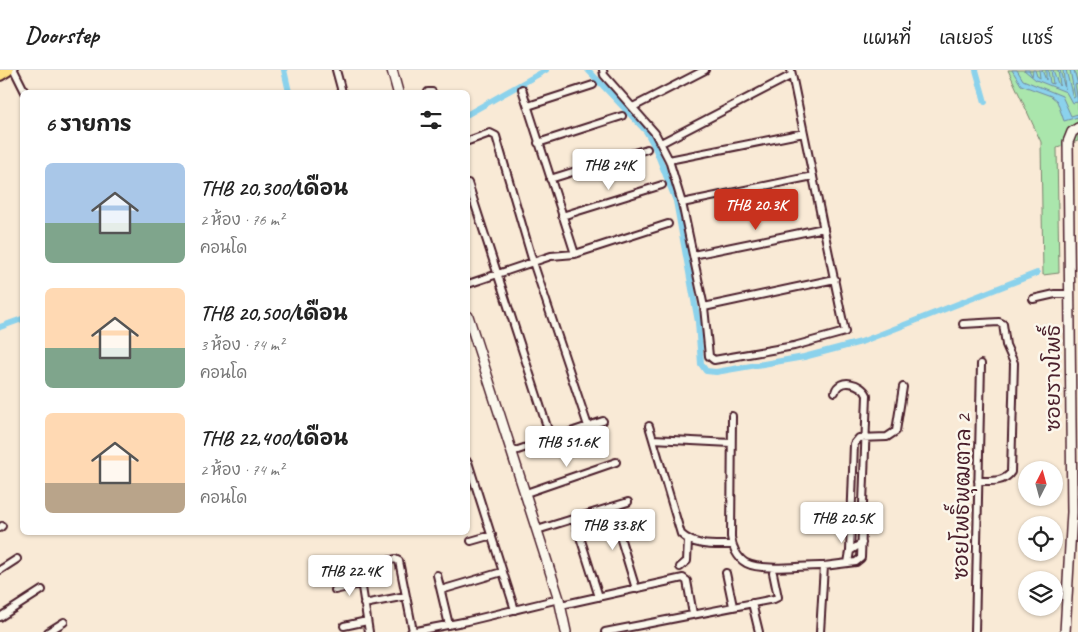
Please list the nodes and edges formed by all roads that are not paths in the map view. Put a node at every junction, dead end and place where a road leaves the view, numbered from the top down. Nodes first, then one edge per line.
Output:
1 (8, 70) edge
2 (14, 70) edge
3 (336, 70) edge
4 (392, 70) edge
5 (602, 70) edge
6 (705, 70) edge
7 (792, 72) edge
8 (0, 75) edge
9 (593, 85) dead end
10 (522, 89) dead end
11 (24, 90) edge
12 (341, 90) edge
13 (397, 90) edge
14 (528, 106) junction
15 (633, 107) junction
16 (622, 116) dead end
17 (1078, 128) edge
18 (804, 133) junction
19 (470, 139) edge
20 (538, 143) junction
21 (662, 143) junction
22 (647, 149) dead end
23 (669, 160) junction
24 (813, 176) junction
25 (550, 180) junction
26 (662, 185) dead end
27 (470, 189) edge
28 (682, 203) junction
29 (562, 216) junction
30 (668, 224) dead end
31 (824, 228) junction
32 (1074, 247) edge
33 (575, 254) junction
34 (693, 255) junction
35 (533, 262) junction
36 (497, 273) junction
37 (836, 279) junction
38 (470, 283) edge
39 (1070, 294) junction
40 (1033, 300) dead end
41 (704, 307) junction
42 (963, 324) dead end
43 (470, 334) edge
44 (981, 364) dead end
45 (903, 387) dead end
46 (835, 392) dead end
47 (1074, 398) edge
48 (732, 416) dead end
49 (604, 421) dead end
50 (588, 426) junction
51 (648, 426) dead end
52 (867, 437) junction
53 (551, 439) junction
54 (653, 439) junction
55 (732, 443) junction
56 (512, 452) junction
57 (616, 462) dead end
58 (470, 468) edge
59 (978, 481) junction
60 (526, 493) junction
61 (628, 502) dead end
62 (611, 507) junction
63 (1075, 512) edge
64 (574, 518) junction
65 (537, 530) junction
66 (492, 535) junction
67 (471, 541) dead end
68 (688, 541) junction
69 (862, 543) junction
70 (732, 544) junction
71 (850, 551) junction
72 (17, 559) dead end
73 (848, 563) junction
74 (824, 566) junction
75 (680, 567) dead end
76 (0, 570) edge
77 (502, 572) junction
78 (773, 572) dead end
79 (726, 573) dead end
80 (437, 575) dead end
81 (360, 584) junction
82 (636, 589) junction
83 (42, 590) dead end
84 (335, 590) dead end
85 (441, 590) junction
86 (406, 596) junction
87 (599, 597) junction
88 (560, 602) junction
89 (752, 603) junction
90 (364, 604) junction
91 (732, 606) junction
92 (515, 610) junction
93 (693, 614) junction
94 (0, 617) edge
95 (367, 621) junction
96 (64, 622) dead end
97 (449, 625) junction
98 (344, 626) dead end
99 (48, 632) edge
100 (369, 632) edge
101 (411, 632) edge
102 (566, 632) edge
103 (605, 632) edge
104 (759, 632) edge
105 (820, 632) edge
106 (975, 632) edge
107 (1065, 632) edge

1 - 8 main road
2 - 11 street
3 - 12 street
4 - 13 street
5 - 15 street
6 - 15 street
7 - 18 street
7 - 21 street
9 - 14 street
10 - 14 street
14 - 20 street
15 - 21 street
16 - 20 street
17 - 32 street, ซอยรางโพธิ์
18 - 23 street
18 - 24 street
19 - 35 street
20 - 25 street
21 - 23 street
22 - 25 street
23 - 28 street
24 - 28 street
24 - 31 street
25 - 29 street
26 - 29 street
27 - 36 street
28 - 34 street
29 - 33 street
30 - 33 street
31 - 34 street
31 - 37 street
32 - 39 street, ซอยรางโพธิ์
33 - 35 street
34 - 41 street
35 - 36 street
35 - 50 street
36 - 38 street
36 - 53 street
37 - 41 street
37 - 41 street
39 - 40 street
39 - 47 street, ซอยรางโพธิ์
42 - 59 street
43 - 56 street
44 - 59 street, ซอยโพธิ์พุฒตาล 2
45 - 52 street
46 - 52 street
47 - 63 street, ซอยรางโพธิ์
48 - 55 street
49 - 50 street
50 - 53 street
51 - 54 street
52 - 69 street
52 - 71 street
53 - 56 street
54 - 55 street
54 - 68 street
55 - 70 street
56 - 60 street
57 - 60 street
58 - 66 street
59 - 106 street, ซอยโพธิ์พุฒตาล 2
60 - 65 street
61 - 62 street
62 - 64 street
62 - 82 street
63 - 107 street, ซอยรางโพธิ์
64 - 65 street
64 - 87 street
65 - 88 street
66 - 67 street
66 - 77 street
68 - 70 street
68 - 75 street
69 - 71 street
69 - 73 street
70 - 74 street
71 - 73 street
72 - 76 street
73 - 74 street
74 - 105 street
77 - 85 street
77 - 92 street
78 - 89 street
79 - 91 street
80 - 85 street
81 - 84 street
81 - 86 street
81 - 90 street
82 - 87 street
82 - 93 street
83 - 94 street
85 - 97 street
86 - 90 street
86 - 101 street
87 - 88 street
88 - 92 street
88 - 102 street
89 - 91 street
89 - 104 street
90 - 95 street
91 - 93 street
92 - 97 street
93 - 103 street
95 - 98 street
95 - 100 street
96 - 99 street
97 - 101 street

